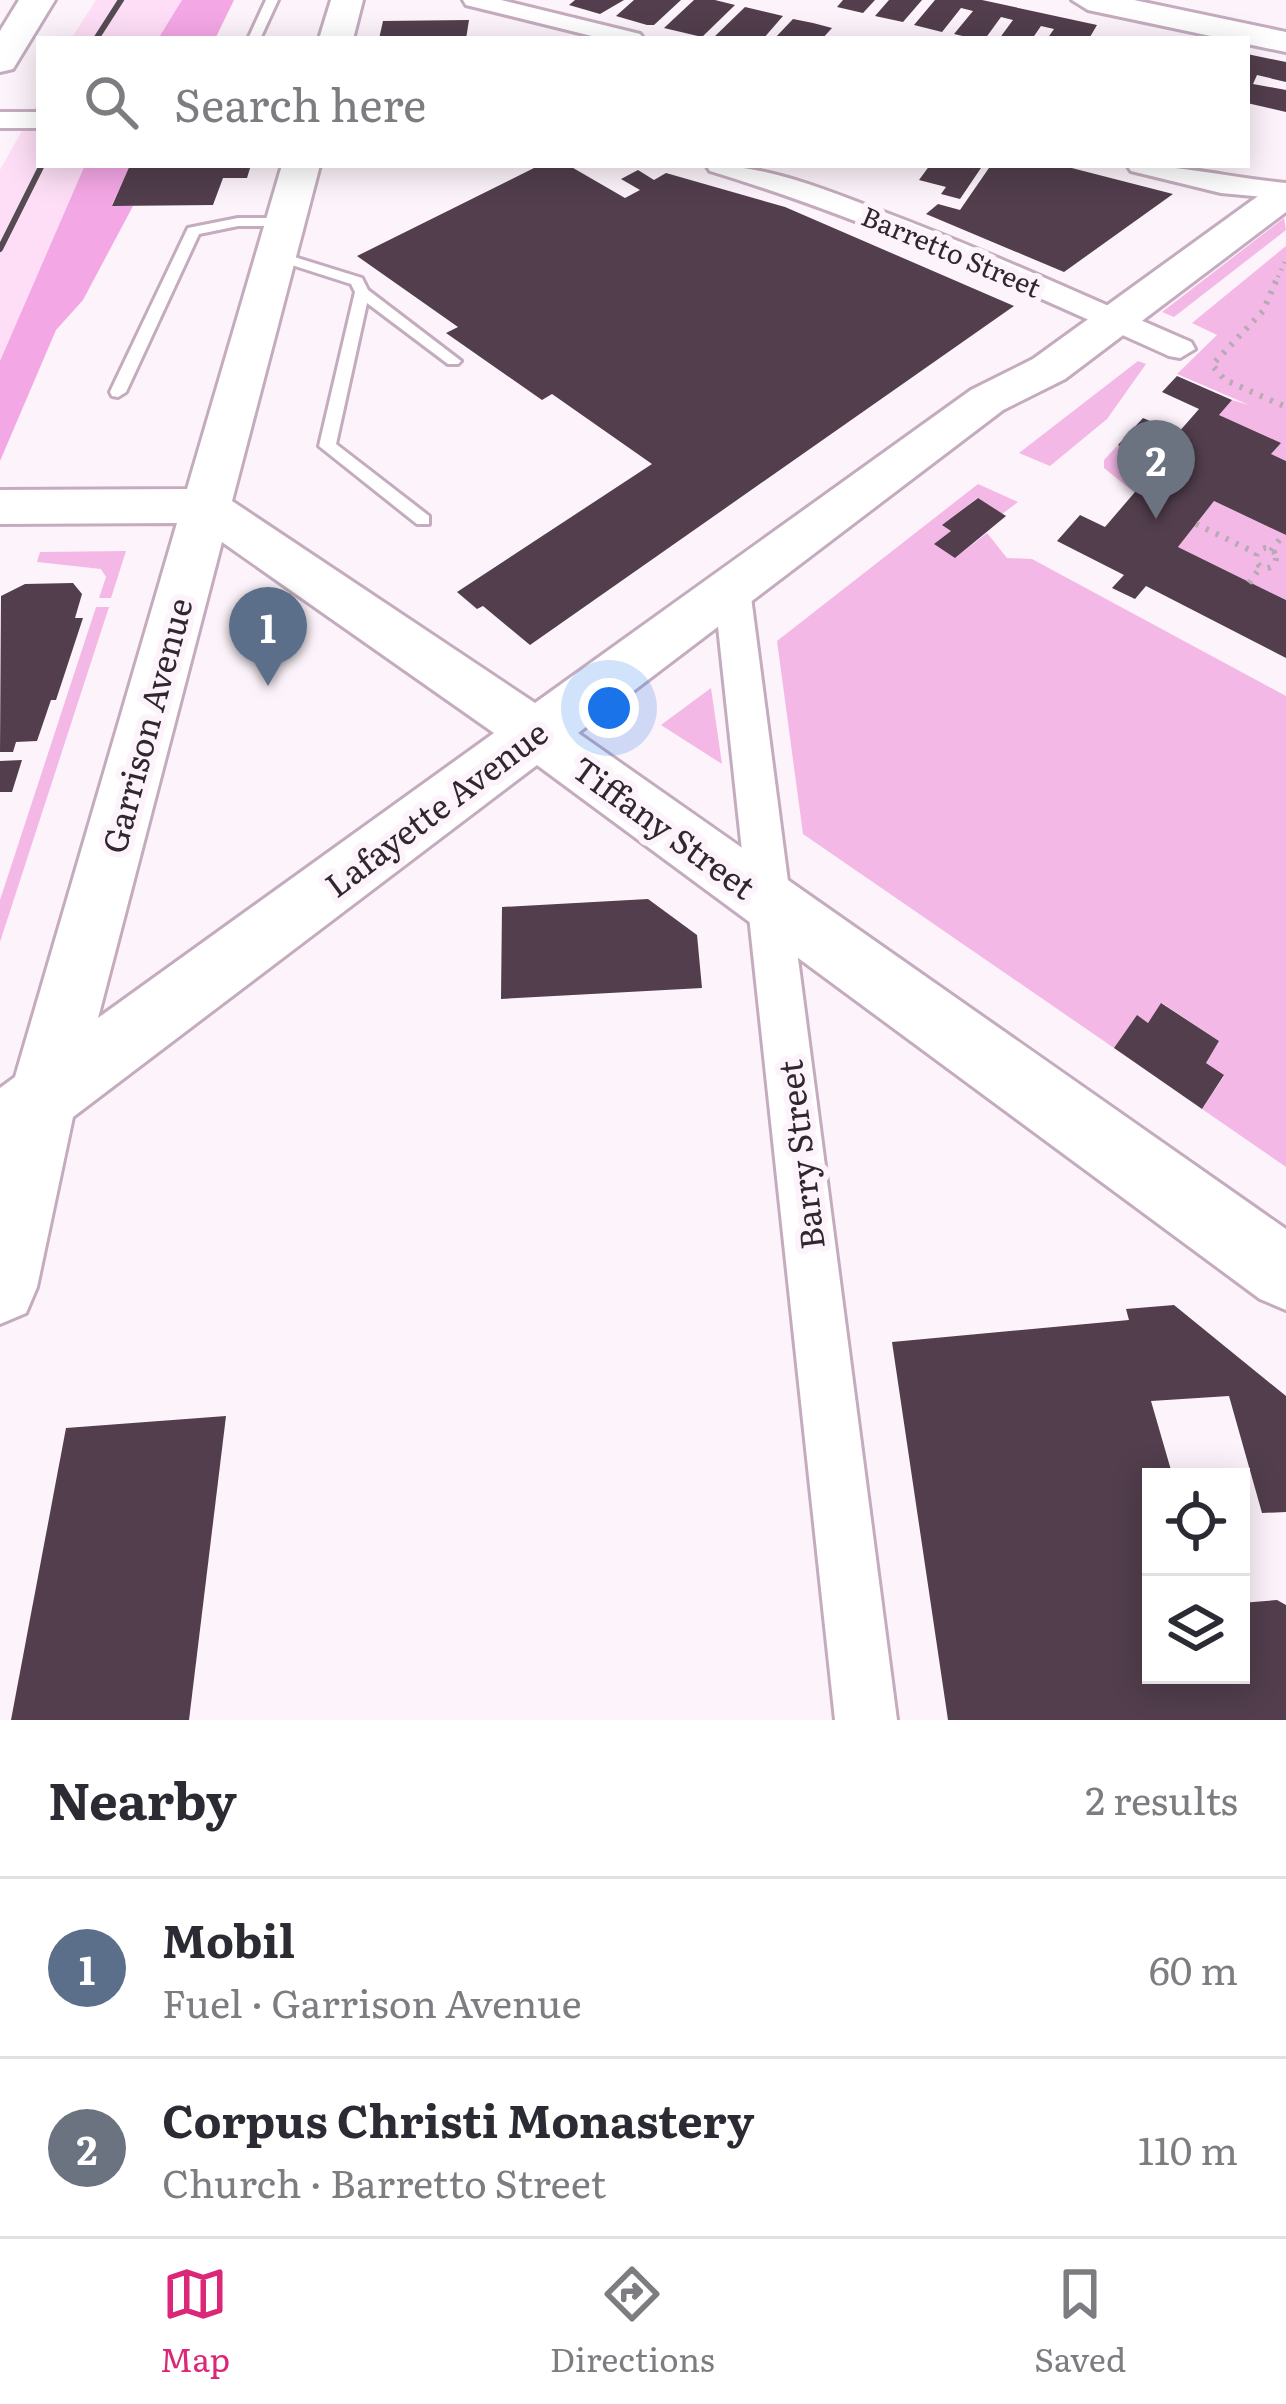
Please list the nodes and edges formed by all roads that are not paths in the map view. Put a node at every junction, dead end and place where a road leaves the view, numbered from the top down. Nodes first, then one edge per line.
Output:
1 (20, 0) edge
2 (38, 0) edge
3 (272, 0) edge
4 (347, 0) edge
5 (474, 0) edge
6 (1088, 0) edge
7 (1153, 0) edge
8 (1286, 28) edge
9 (0, 32) edge
10 (255, 36) edge
11 (337, 36) edge
12 (620, 36) edge
13 (1286, 42) edge
14 (0, 61) edge
15 (0, 120) edge
16 (36, 120) edge
17 (1286, 157) edge
18 (300, 168) edge
19 (729, 168) edge
20 (1154, 168) edge
21 (1246, 188) junction
22 (1286, 193) edge
23 (280, 238) junction
24 (362, 292) junction
25 (1099, 313) junction
26 (1180, 350) dead end
27 (453, 361) dead end
28 (118, 392) dead end
29 (205, 506) junction
30 (11, 507) edge
31 (423, 520) dead end
32 (732, 589) junction
33 (534, 732) junction
34 (769, 900) junction
35 (22, 1114) edge
36 (1286, 1273) edge
37 (0, 1287) edge
38 (866, 1720) edge

1 - 9 main road
2 - 14 highway
3 - 10 lane
4 - 11 main road
5 - 12 street
6 - 13 main road
7 - 8 main road
15 - 16 street
17 - 21 main road, Lafayette Avenue
18 - 23 main road, Garrison Avenue
19 - 25 street, Barretto Street
20 - 21 street
21 - 22 street
21 - 25 main road, Lafayette Avenue
22 - 25 main road, Lafayette Avenue
23 - 24 lane
23 - 28 lane
23 - 29 main road, Garrison Avenue
24 - 27 lane
24 - 31 lane
25 - 26 street, Barretto Street
25 - 32 main road, Lafayette Avenue
29 - 30 main road
29 - 33 main road, Tiffany Street
29 - 35 main road, Garrison Avenue
32 - 33 main road, Lafayette Avenue
32 - 34 street, Barry Street
33 - 34 main road, Tiffany Street
33 - 35 main road, Lafayette Avenue
34 - 36 main road, Tiffany Street
34 - 38 street, Barry Street
35 - 37 main road, Garrison Avenue

